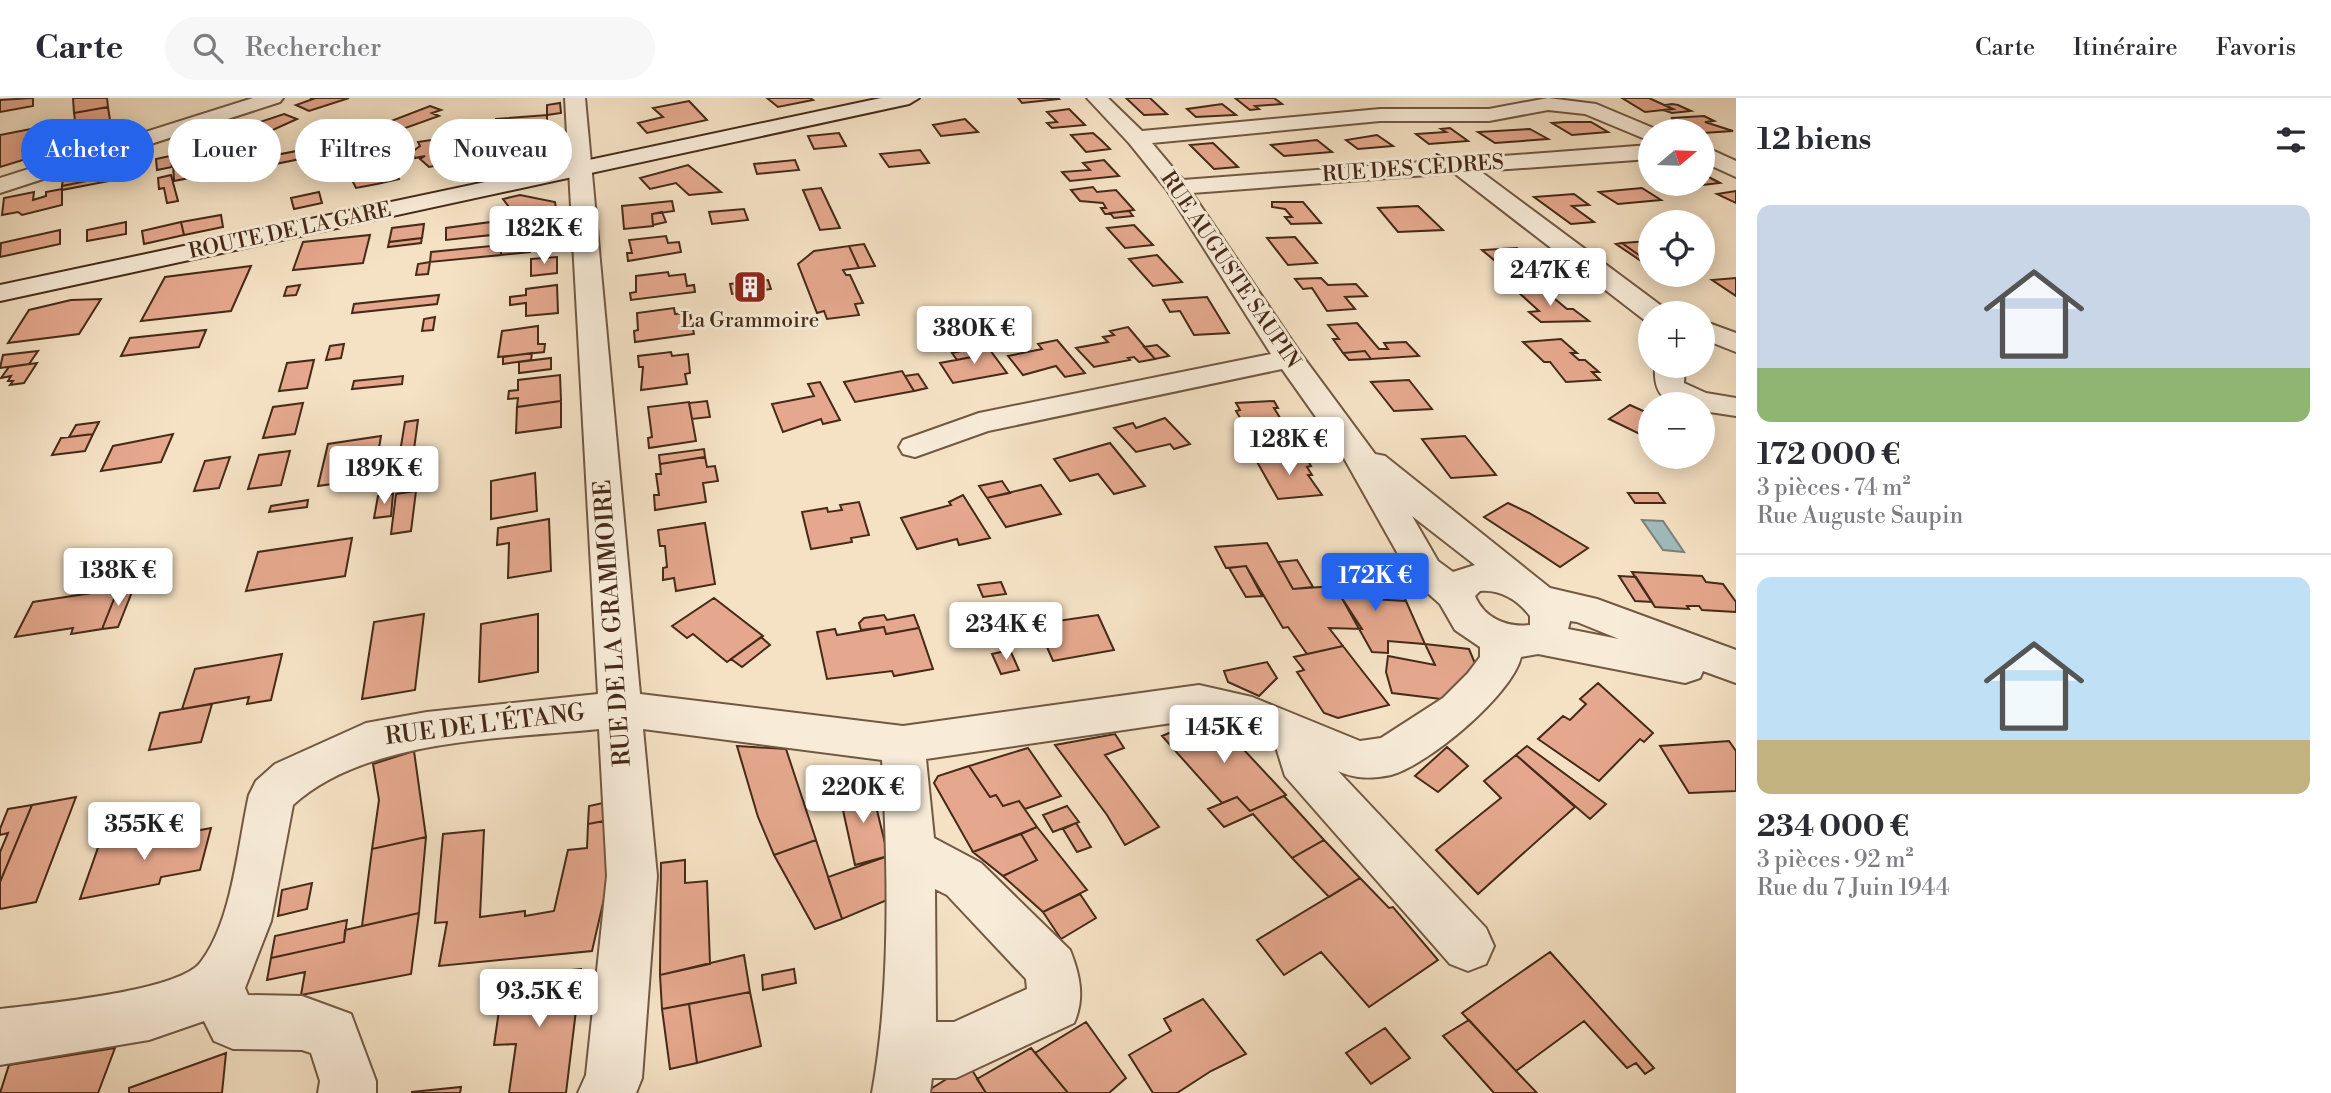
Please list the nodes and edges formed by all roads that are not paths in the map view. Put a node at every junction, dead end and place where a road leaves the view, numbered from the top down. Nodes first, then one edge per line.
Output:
1 (273, 98) edge
2 (575, 98) edge
3 (909, 98) edge
4 (1097, 98) edge
5 (1638, 130) edge
6 (1137, 138) junction
7 (1736, 145) edge
8 (1715, 147) edge
9 (1638, 153) edge
10 (1715, 159) edge
11 (1459, 166) junction
12 (580, 169) junction
13 (1736, 170) edge
14 (0, 186) edge
15 (1177, 187) junction
16 (0, 293) edge
17 (1638, 302) edge
18 (1715, 334) edge
19 (1736, 343) edge
20 (1289, 359) junction
21 (1669, 378) edge
22 (1736, 407) edge
23 (915, 447) dead end
24 (1355, 449) junction
25 (1456, 596) junction
26 (1525, 616) junction
27 (1736, 667) edge
28 (1736, 677) edge
29 (619, 709) junction
30 (1295, 733) junction
31 (903, 744) junction
32 (911, 851) junction
33 (1468, 946) dead end
34 (216, 986) junction
35 (0, 1037) edge
36 (905, 1072) edge
37 (614, 1088) edge
38 (347, 1093) edge

1 - 14 street
2 - 12 street
3 - 12 street, ROUTE DE LA GARE
4 - 6 street, RUE AUGUSTE SAUPIN
5 - 6 street
6 - 15 street, RUE AUGUSTE SAUPIN
7 - 8 street
9 - 11 street, RUE DES CÈDRES
10 - 13 street
11 - 15 street, RUE DES CÈDRES
11 - 17 street
12 - 16 street, ROUTE DE LA GARE
12 - 29 street, RUE DE LA GRAMMOIRE
15 - 20 street, RUE AUGUSTE SAUPIN
18 - 19 street
20 - 23 street
20 - 24 street, RUE AUGUSTE SAUPIN
21 - 22 street
24 - 25 street, RUE AUGUSTE SAUPIN
24 - 26 street, RUE AUGUSTE SAUPIN
25 - 26 street, RUE AUGUSTE SAUPIN
25 - 26 street
26 - 27 street
26 - 28 street
26 - 30 street, RUE DE L'ÉTANG
29 - 31 street, RUE DE L'ÉTANG
29 - 34 street, RUE DE L'ÉTANG
29 - 37 street, RUE DE LA GRAMMOIRE
30 - 31 street, RUE DE L'ÉTANG
30 - 33 street
31 - 32 street
32 - 36 street
32 - 36 street
34 - 35 street
34 - 38 street

